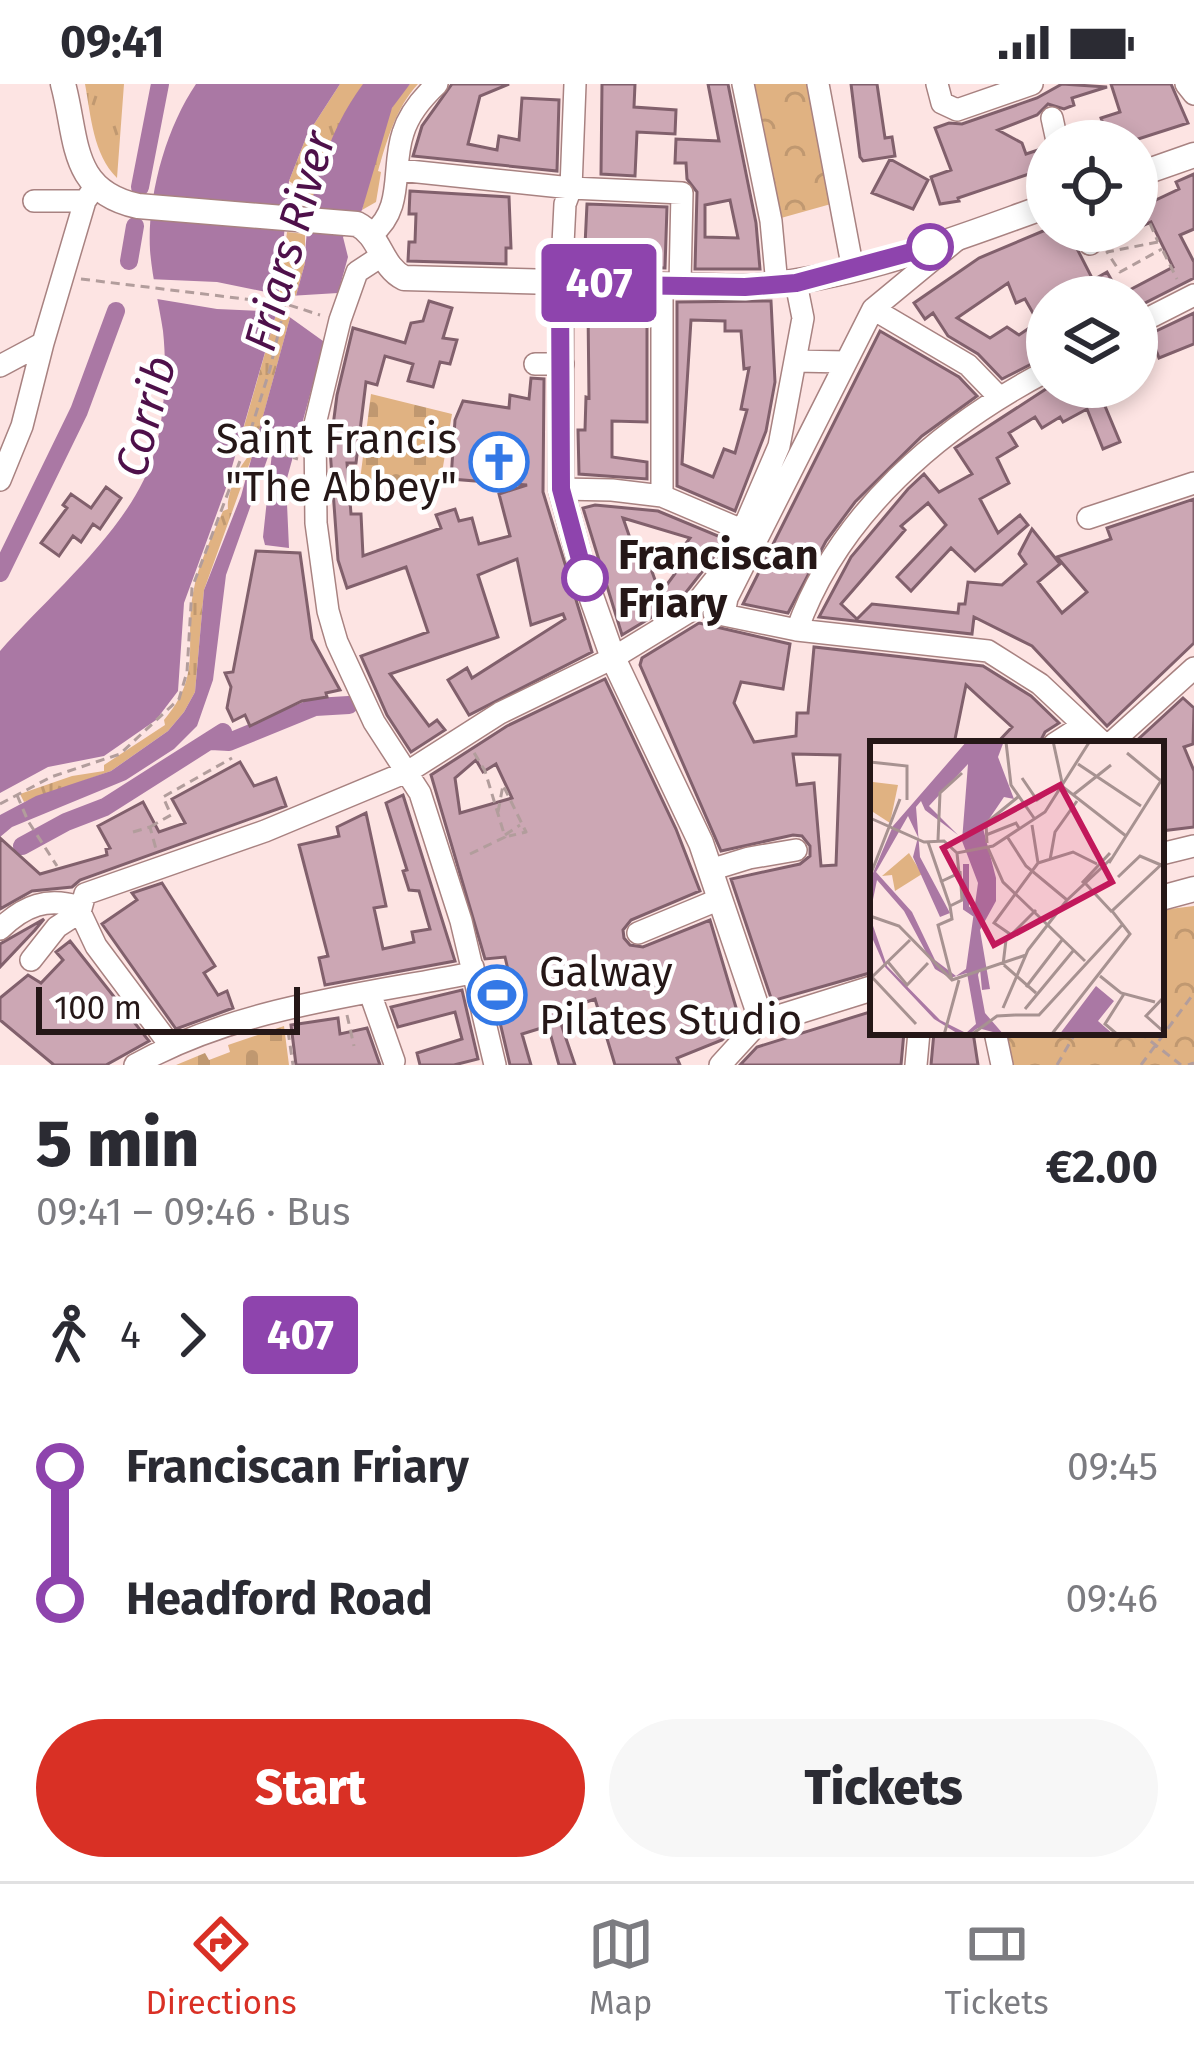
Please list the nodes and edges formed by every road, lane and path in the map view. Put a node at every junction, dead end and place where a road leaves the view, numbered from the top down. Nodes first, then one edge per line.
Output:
1 (63, 84) edge
2 (437, 84) edge
3 (575, 84) edge
4 (743, 84) edge
5 (818, 84) edge
6 (937, 84) edge
7 (1032, 84) edge
8 (1186, 84) edge
9 (1194, 94) edge
10 (1194, 155) edge
11 (1158, 168) edge
12 (399, 170) junction
13 (571, 188) junction
14 (90, 194) junction
15 (34, 201) dead end
16 (1026, 214) edge
17 (371, 238) junction
18 (959, 238) junction
19 (1158, 242) edge
20 (299, 244) dead end
21 (1162, 249) junction
22 (1158, 251) edge
23 (1106, 252) edge
24 (1157, 252) edge
25 (853, 270) junction
26 (88, 280) dead end
27 (560, 284) junction
28 (671, 284) junction
29 (787, 284) junction
30 (1190, 297) edge
31 (286, 304) junction
32 (873, 309) junction
33 (1158, 313) edge
34 (332, 318) dead end
35 (43, 343) junction
36 (796, 361) junction
37 (846, 362) junction
38 (535, 364) dead end
39 (562, 364) junction
40 (0, 366) edge
41 (1026, 383) edge
42 (1000, 398) junction
43 (245, 445) junction
44 (291, 458) dead end
45 (0, 480) edge
46 (1194, 483) edge
47 (561, 489) junction
48 (662, 496) junction
49 (1088, 518) dead end
50 (751, 534) junction
51 (690, 611) junction
52 (724, 614) junction
53 (797, 630) junction
54 (613, 658) junction
55 (1194, 668) edge
56 (1082, 726) junction
57 (1059, 741) edge
58 (1103, 741) edge
59 (1110, 741) edge
60 (471, 747) dead end
61 (232, 758) dead end
62 (409, 771) junction
63 (18, 796) junction
64 (0, 804) edge
65 (514, 810) junction
66 (498, 815) junction
67 (150, 827) junction
68 (133, 832) dead end
69 (505, 836) junction
70 (1194, 846) edge
71 (796, 850) dead end
72 (1164, 853) edge
73 (470, 854) dead end
74 (57, 866) dead end
75 (161, 868) junction
76 (710, 870) junction
77 (1194, 893) edge
78 (1164, 897) edge
79 (720, 899) junction
80 (80, 909) junction
81 (0, 928) edge
82 (638, 933) dead end
83 (31, 960) dead end
84 (473, 967) junction
85 (870, 989) edge
86 (1194, 992) edge
87 (370, 993) junction
88 (347, 1013) dead end
89 (286, 1016) junction
90 (763, 1018) junction
91 (919, 1035) edge
92 (996, 1035) edge
93 (1074, 1035) edge
94 (1143, 1035) edge
95 (170, 1045) junction
96 (354, 1046) dead end
97 (1158, 1046) junction
98 (394, 1061) dead end
99 (135, 1065) edge
100 (293, 1065) edge
101 (495, 1065) edge
102 (720, 1065) edge
103 (916, 1065) edge
104 (1002, 1065) edge
105 (1057, 1065) edge
106 (1141, 1065) edge
107 (1180, 1065) edge

1 - 14 main road
2 - 12 street
3 - 13 street
4 - 29 street
5 - 25 street
6 - 7 street
8 - 9 street
10 - 11 main road
12 - 13 street
12 - 17 street
13 - 27 street
13 - 28 street
14 - 15 street
14 - 17 main road
14 - 35 street
16 - 18 main road
17 - 27 main road
17 - 62 street
18 - 25 main road
18 - 32 street
19 - 21 path
20 - 31 path
21 - 22 path
21 - 30 path
23 - 24 path
25 - 29 main road
26 - 31 path
27 - 28 main road
27 - 39 main road
28 - 29 main road
28 - 48 street
29 - 36 street
30 - 33 street
31 - 34 path
31 - 43 path
32 - 37 street
32 - 42 street
35 - 40 street
35 - 45 street
36 - 37 street
36 - 50 street
37 - 50 street
38 - 39 street
39 - 47 main road
41 - 42 street
42 - 53 street
43 - 44 path
43 - 63 path
46 - 49 street
47 - 48 street
47 - 54 main road
48 - 50 street
50 - 51 street
50 - 52 street
51 - 52 street
51 - 54 street
52 - 53 street
53 - 56 street
54 - 62 street
54 - 76 main road
55 - 59 street
56 - 57 street
56 - 58 street
60 - 66 path
61 - 67 path
62 - 75 street
62 - 84 street
63 - 64 path
63 - 74 path
65 - 66 path
65 - 66 path
65 - 69 path
66 - 69 path
67 - 68 path
67 - 75 path
69 - 73 path
70 - 72 street
71 - 76 street
75 - 80 street
76 - 79 main road
77 - 78 main road
79 - 82 street
79 - 90 main road
80 - 81 street
80 - 83 street
80 - 95 street
84 - 87 street
84 - 101 street
85 - 90 main road
86 - 97 path
87 - 89 street
87 - 98 street
88 - 96 path
89 - 95 street
89 - 100 path
90 - 102 street
91 - 103 street
92 - 104 street
93 - 105 path
94 - 97 path
95 - 99 street
97 - 106 path
97 - 107 path

